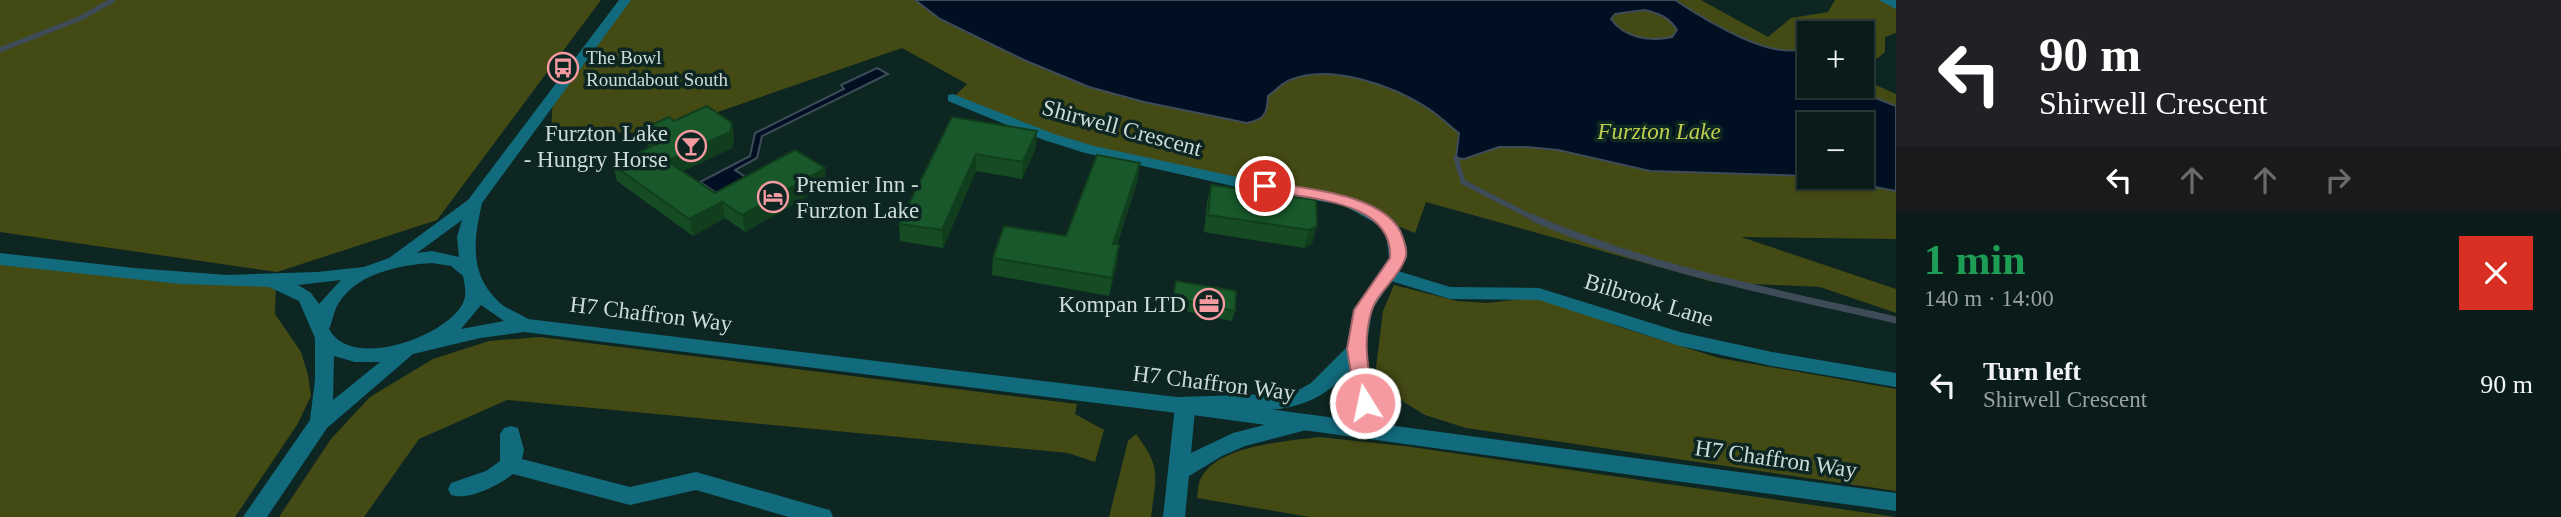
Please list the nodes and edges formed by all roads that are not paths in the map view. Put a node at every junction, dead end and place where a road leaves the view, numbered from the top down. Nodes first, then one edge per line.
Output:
1 (625, 0) edge
2 (1885, 0) edge
3 (1896, 5) edge
4 (953, 98) dead end
5 (474, 203) junction
6 (0, 259) edge
7 (391, 262) junction
8 (373, 268) junction
9 (1387, 273) junction
10 (472, 275) junction
11 (276, 283) junction
12 (524, 325) junction
13 (322, 334) junction
14 (415, 347) junction
15 (1356, 349) junction
16 (1896, 380) edge
17 (1157, 402) junction
18 (1185, 406) junction
19 (320, 422) junction
20 (1307, 422) junction
21 (1370, 430) junction
22 (511, 434) dead end
23 (510, 465) junction
24 (1180, 471) junction
25 (459, 489) dead end
26 (1896, 502) edge
27 (797, 514) edge
28 (254, 517) edge
29 (822, 517) edge
30 (1174, 517) edge

1 - 5 street
2 - 3 street
4 - 9 street, Shirwell Crescent
5 - 7 street
5 - 10 street
6 - 11 street
7 - 8 street
7 - 10 street
8 - 11 street
8 - 13 street
9 - 15 street, Shirwell Crescent
9 - 16 street, Bilbrook Lane
10 - 12 street, H7 Chaffron Way
10 - 14 street
11 - 13 street
12 - 14 street, H7 Chaffron Way
12 - 17 street, H7 Chaffron Way
13 - 14 street, H7 Chaffron Way
13 - 19 street
14 - 19 street
15 - 17 street
15 - 21 street, Shirwell Crescent
17 - 18 street, H7 Chaffron Way
18 - 20 street, H7 Chaffron Way
18 - 24 street
19 - 28 street
20 - 21 street, H7 Chaffron Way
20 - 24 street
21 - 26 street, H7 Chaffron Way
22 - 23 street
23 - 25 street
23 - 27 street
24 - 30 street
27 - 29 street

